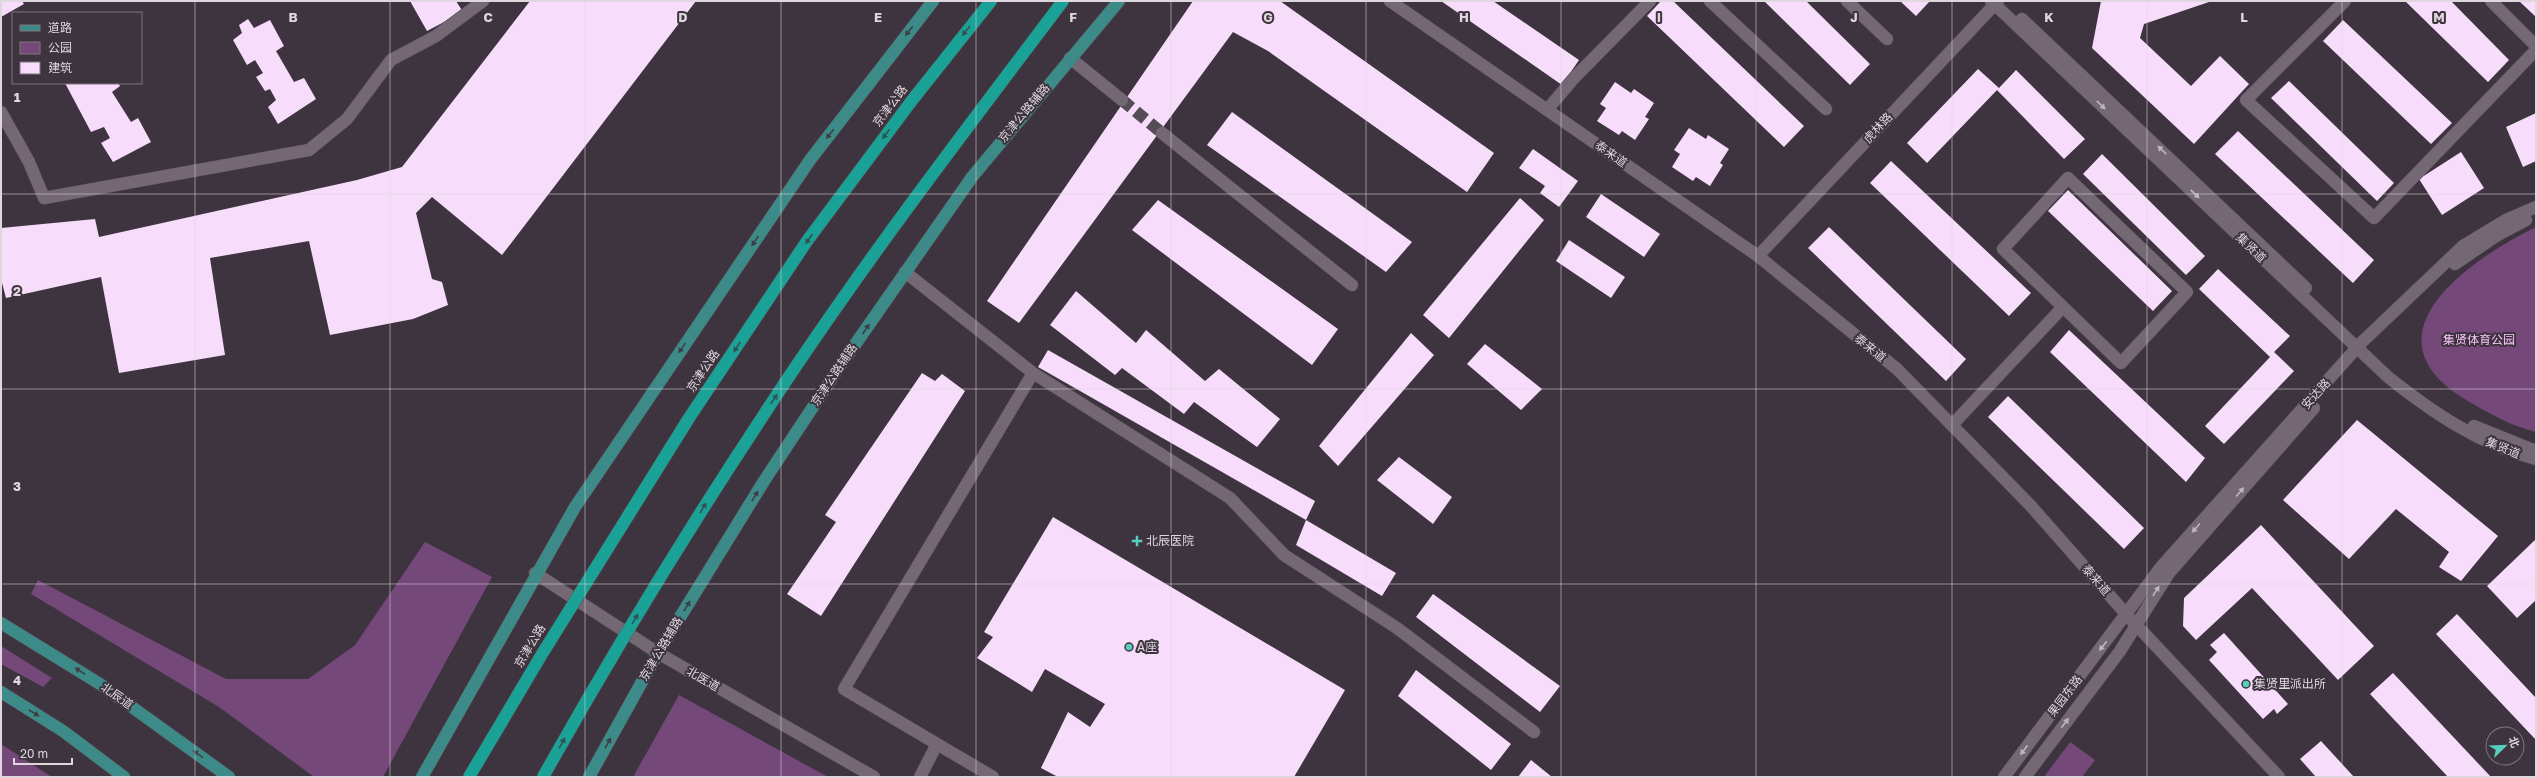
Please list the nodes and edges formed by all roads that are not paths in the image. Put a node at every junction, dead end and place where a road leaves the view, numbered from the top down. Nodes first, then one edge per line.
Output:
1 (483, 1) edge
2 (934, 1) edge
3 (990, 1) edge
4 (1063, 1) edge
5 (1119, 1) edge
6 (1390, 1) edge
7 (1650, 1) edge
8 (1847, 1) edge
9 (2345, 1) edge
10 (2491, 1) edge
11 (1997, 2) edge
12 (1716, 3) edge
13 (1887, 39) dead end
14 (2536, 46) edge
15 (2536, 50) edge
16 (1070, 58) junction
17 (1122, 100) tunnel mouth
18 (1826, 109) dead end
19 (1547, 110) junction
20 (1, 112) edge
21 (1162, 133) tunnel mouth
22 (2536, 207) edge
23 (2536, 216) edge
24 (1758, 256) junction
25 (905, 272) junction
26 (1352, 285) dead end
27 (2062, 307) junction
28 (2362, 347) junction
29 (1033, 373) junction
30 (1952, 425) junction
31 (2536, 450) edge
32 (2536, 459) edge
33 (536, 573) junction
34 (2126, 614) junction
35 (1, 623) edge
36 (2136, 624) junction
37 (658, 653) junction
38 (1, 692) edge
39 (1534, 732) dead end
40 (937, 744) junction
41 (124, 777) edge
42 (229, 777) edge
43 (422, 777) edge
44 (469, 777) edge
45 (542, 777) edge
46 (589, 777) edge
47 (874, 777) edge
48 (920, 777) edge
49 (993, 777) edge
50 (2004, 777) edge
51 (2025, 777) edge
52 (2279, 777) edge

1 - 20 street
2 -> 33 main road
3 -> 44 highway, 京津公路, bridge
45 -> 4 highway, bridge
5 - 16 main road, 京津公路辅路
6 - 19 street, 泰来道
7 - 19 street
8 - 13 street
9 - 15 street
10 - 14 street
11 - 24 street, 虎林路
11 - 28 street, 集贤道
12 - 18 street
16 - 17 street
16 - 25 main road, 京津公路辅路
19 - 24 street, 泰来道
21 - 26 street
22 - 28 street, 安达路
23 - 28 street, 安达路
24 - 30 street, 泰来道
25 - 29 street
37 -> 25 main road, 京津公路辅路
27 - 27 street
27 - 30 street
28 - 31 street, 集贤道
28 - 32 street, 集贤道
28 -> 34 street, 安达路
36 -> 28 street, 安达路
29 - 39 street
29 - 40 street
30 - 34 street, 泰来道
33 - 37 street, 北医道
33 - 43 main road
34 - 36 street, 泰来道
34 -> 50 street, 果园东路
42 -> 35 main road, 北辰道
51 -> 36 street, 果园东路
36 - 52 street, 泰来道
46 -> 37 main road, 京津公路辅路
37 - 47 street, 北医道
38 -> 41 main road
40 - 48 street
40 - 49 street

